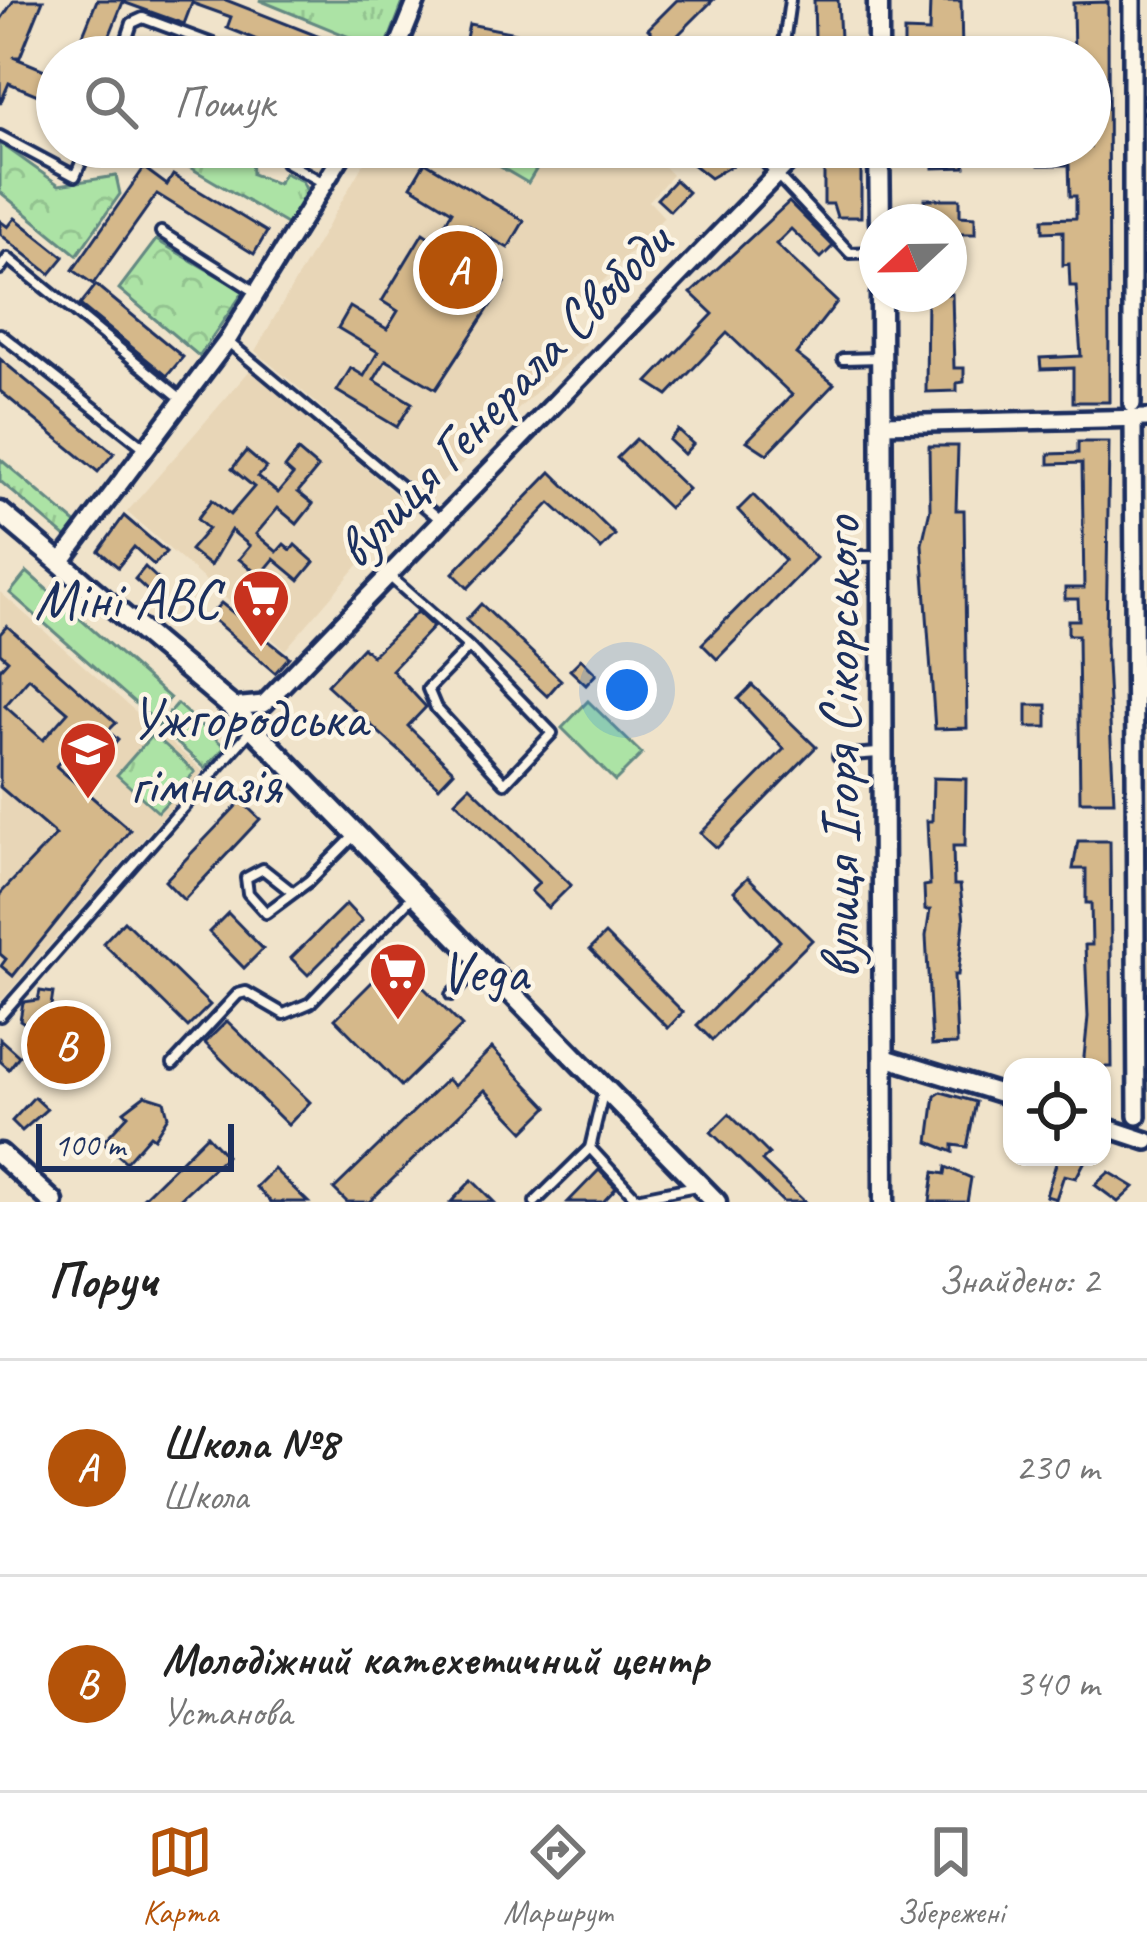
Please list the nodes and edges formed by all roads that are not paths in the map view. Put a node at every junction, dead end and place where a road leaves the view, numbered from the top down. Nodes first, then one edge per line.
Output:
1 (417, 0) edge
2 (790, 0) edge
3 (878, 0) edge
4 (1132, 0) edge
5 (128, 36) edge
6 (193, 36) edge
7 (402, 36) edge
8 (785, 36) edge
9 (878, 36) edge
10 (0, 136) edge
11 (36, 155) edge
12 (297, 168) edge
13 (335, 168) edge
14 (771, 168) edge
15 (783, 168) edge
16 (879, 168) edge
17 (777, 174) junction
18 (326, 184) junction
19 (880, 204) edge
20 (161, 232) dead end
21 (859, 253) edge
22 (0, 269) edge
23 (258, 293) junction
24 (880, 312) edge
25 (0, 334) edge
26 (227, 341) junction
27 (843, 358) dead end
28 (881, 358) junction
29 (184, 400) junction
30 (1137, 413) edge
31 (882, 424) junction
32 (147, 451) junction
33 (0, 512) edge
34 (442, 521) junction
35 (847, 556) dead end
36 (883, 556) junction
37 (60, 563) junction
38 (388, 575) junction
39 (469, 647) junction
40 (264, 704) junction
41 (232, 707) junction
42 (256, 731) junction
43 (885, 753) junction
44 (838, 755) dead end
45 (356, 833) junction
46 (292, 892) junction
47 (415, 893) junction
48 (484, 964) junction
49 (451, 995) dead end
50 (0, 1016) edge
51 (886, 1058) junction
52 (173, 1064) dead end
53 (604, 1088) junction
54 (1003, 1093) edge
55 (1137, 1117) dead end
56 (1111, 1129) edge
57 (1147, 1142) edge
58 (590, 1148) junction
59 (0, 1154) edge
60 (699, 1184) junction
61 (634, 1200) edge
62 (53, 1202) edge
63 (535, 1202) edge
64 (716, 1202) edge
65 (884, 1202) edge

1 - 7 street
2 - 8 lane
3 - 9 street
4 - 30 street
5 - 6 lane
10 - 11 lane
12 - 18 lane
13 - 18 street
14 - 17 lane
15 - 17 street, вулиця Генерала Свободи
16 - 19 street
17 - 21 lane
17 - 34 street, вулиця Генерала Свободи
18 - 23 street
20 - 23 lane
22 - 29 lane
23 - 26 street
24 - 28 street, вулиця Ігоря Сікорського
25 - 32 lane
26 - 29 street
26 - 34 lane
27 - 28 lane
28 - 31 street, вулиця Ігоря Сікорського
29 - 32 street
30 - 31 street
30 - 55 street
31 - 36 street, вулиця Ігоря Сікорського
32 - 37 street
33 - 37 street
34 - 38 street, вулиця Генерала Свободи
35 - 36 lane
36 - 43 street, вулиця Ігоря Сікорського
37 - 41 street
38 - 39 lane
38 - 40 street, вулиця Генерала Свободи
39 - 39 lane
40 - 41 street
40 - 42 street
41 - 42 street
42 - 45 street
42 - 50 lane
43 - 44 lane
43 - 51 street, вулиця Ігоря Сікорського
45 - 46 lane
45 - 47 street
46 - 46 lane
47 - 48 street
47 - 52 lane
48 - 49 lane
48 - 53 street
51 - 54 street
51 - 65 street, вулиця Ігоря Сікорського
53 - 58 lane
53 - 60 street
56 - 57 street
58 - 61 lane
58 - 63 lane
59 - 62 street
60 - 61 lane
60 - 64 street

